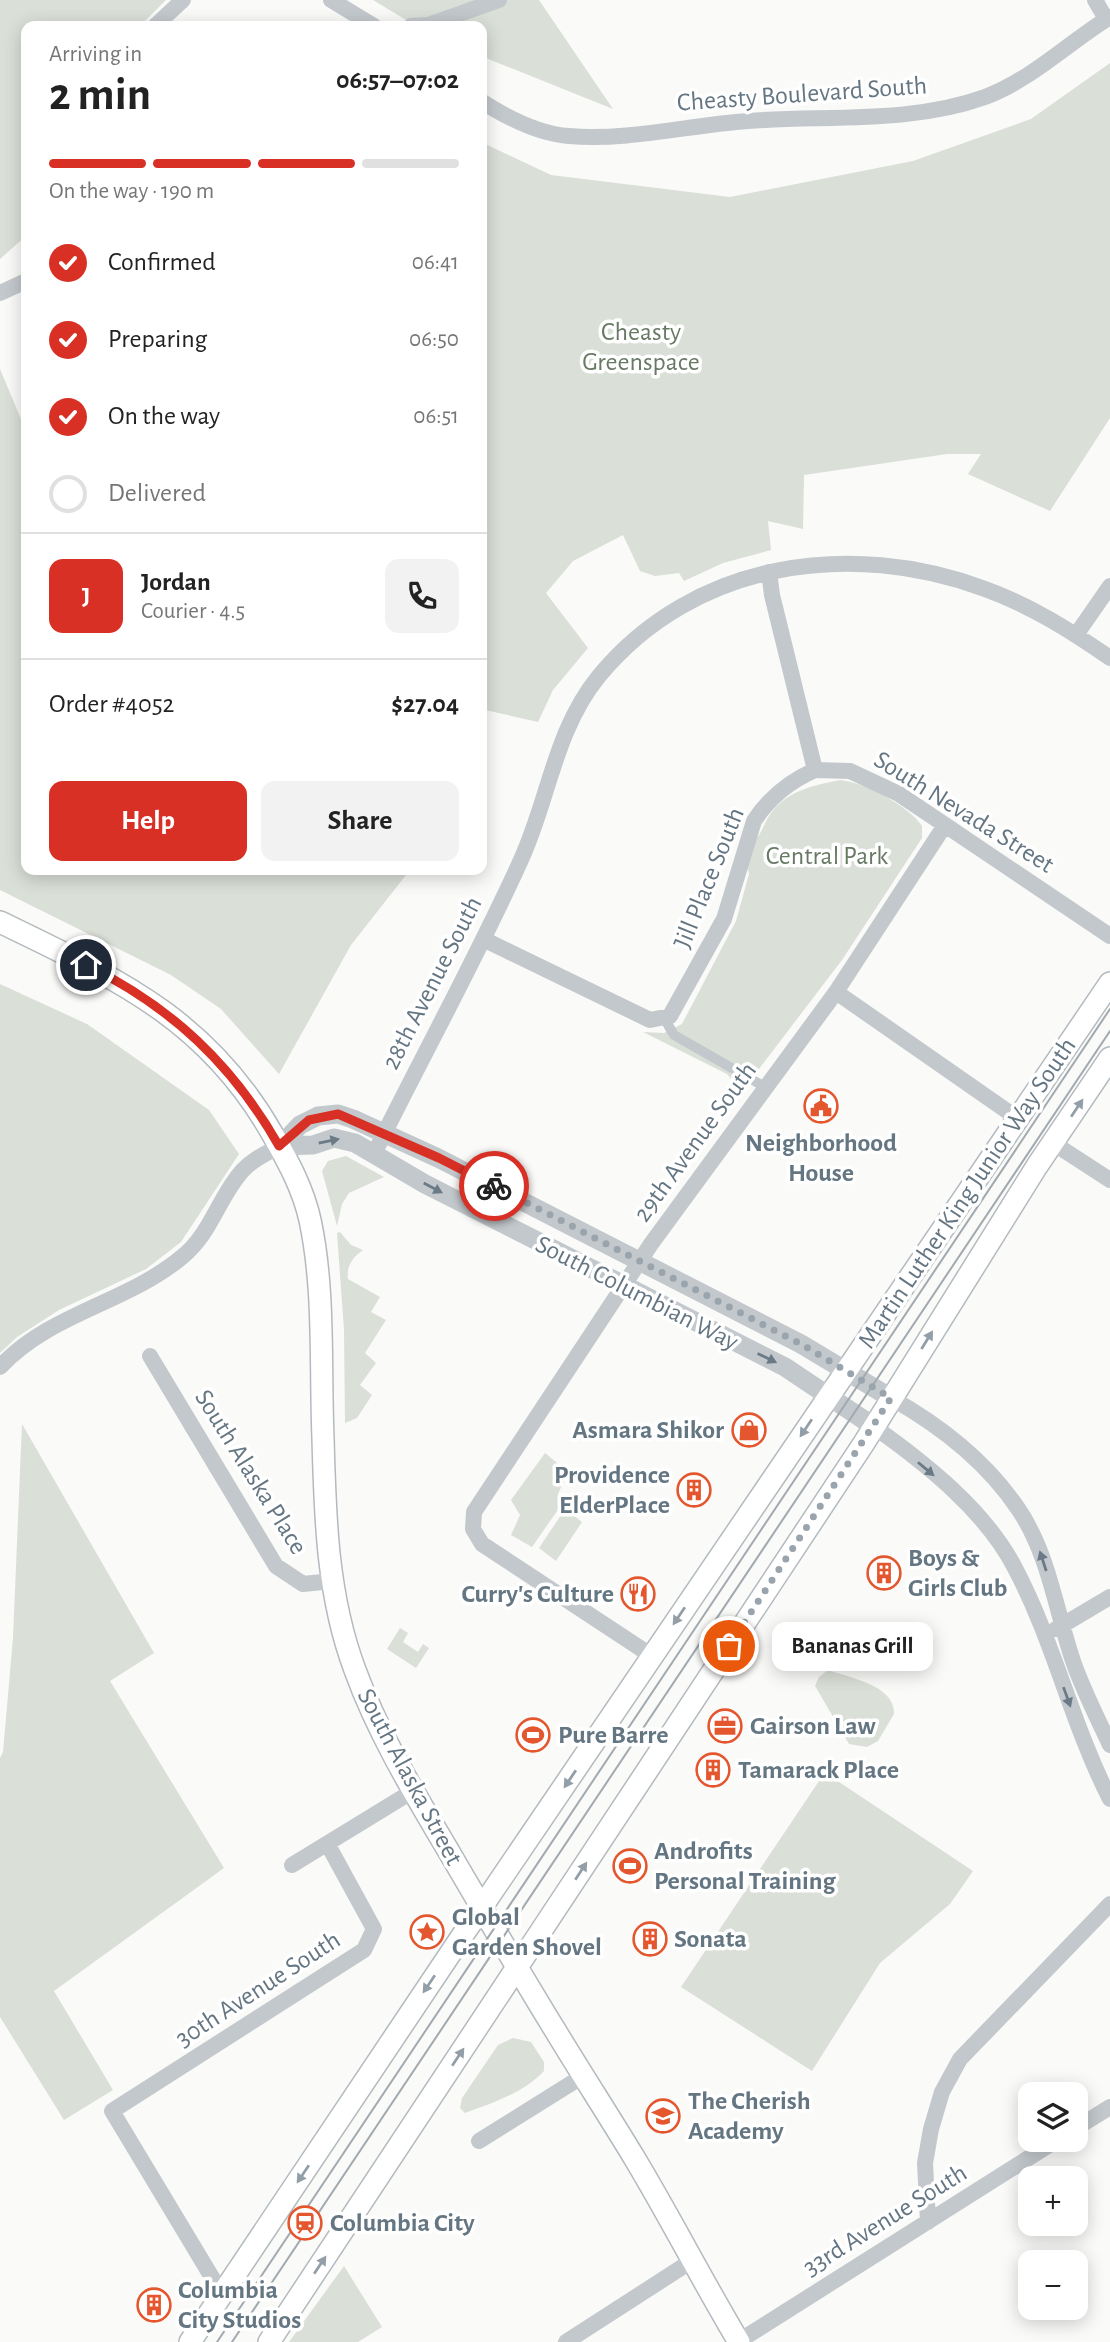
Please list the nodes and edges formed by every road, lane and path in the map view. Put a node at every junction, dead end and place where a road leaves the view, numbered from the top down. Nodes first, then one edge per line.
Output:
1 (183, 0) edge
2 (331, 0) edge
3 (499, 0) edge
4 (1095, 0) edge
5 (1108, 18) edge
6 (160, 21) edge
7 (366, 21) edge
8 (439, 21) edge
9 (487, 104) edge
10 (21, 283) edge
11 (0, 293) edge
12 (769, 572) junction
13 (1110, 586) edge
14 (1076, 635) junction
15 (1110, 658) edge
16 (815, 770) junction
17 (946, 825) junction
18 (0, 922) edge
19 (1110, 936) edge
20 (483, 939) junction
21 (1110, 983) edge
22 (836, 992) junction
23 (664, 1018) junction
24 (1110, 1058) edge
25 (765, 1087) junction
26 (1017, 1118) junction
27 (384, 1134) junction
28 (1053, 1143) junction
29 (279, 1146) junction
30 (375, 1152) junction
31 (1110, 1180) edge
32 (639, 1262) junction
33 (623, 1287) junction
34 (150, 1356) dead end
35 (0, 1367) edge
36 (845, 1372) junction
37 (829, 1395) junction
38 (891, 1398) junction
39 (873, 1426) junction
40 (331, 1581) junction
41 (1110, 1597) edge
42 (1064, 1626) junction
43 (1044, 1633) junction
44 (652, 1656) junction
45 (1110, 1745) edge
46 (413, 1791) junction
47 (1110, 1799) edge
48 (328, 1845) junction
49 (292, 1865) dead end
50 (1110, 1903) edge
51 (481, 1908) junction
52 (517, 1969) junction
53 (583, 2076) junction
54 (1110, 2107) edge
55 (1088, 2121) edge
56 (479, 2141) dead end
57 (1038, 2152) edge
58 (928, 2222) junction
59 (690, 2262) junction
60 (222, 2294) junction
61 (190, 2342) edge
62 (269, 2342) edge
63 (566, 2342) edge
64 (739, 2342) edge

1 - 6 street
2 - 7 street
3 - 8 street
4 - 5 street
5 - 9 street, Cheasty Boulevard South
10 - 11 street
12 - 14 street, 28th Avenue South
12 - 16 street
12 - 20 street, 28th Avenue South
13 - 14 street
14 - 15 street, 28th Avenue South
16 - 17 street, South Nevada Street
16 - 23 street, Jill Place South
17 - 19 street, South Nevada Street
17 - 22 street, 29th Avenue South
18 - 29 main road
20 - 23 street
20 - 27 street, 28th Avenue South
21 - 26 main road, Martin Luther King Junior Way South
22 - 25 street, 29th Avenue South
22 - 26 street
23 - 25 street
28 -> 24 main road, Martin Luther King Junior Way South
25 - 32 street, 29th Avenue South
26 - 36 main road, Martin Luther King Junior Way South
27 - 29 street, South Columbian Way
27 - 30 street, 28th Avenue South
27 - 32 street, South Columbian Way
28 - 31 street
38 -> 28 main road, Martin Luther King Junior Way South
29 -> 30 street, South Columbian Way
29 - 35 street
29 - 40 main road, South Alaska Street
30 -> 33 street, South Columbian Way
32 - 33 street, 29th Avenue South
32 - 36 street, South Columbian Way
33 -> 37 street, South Columbian Way
33 - 44 street, 29th Avenue South
34 - 40 street, South Alaska Place
36 - 37 main road, Martin Luther King Junior Way South
36 - 38 street, South Columbian Way
37 - 39 street, South Columbian Way
37 -> 44 main road, Martin Luther King Junior Way South
38 - 39 main road, Martin Luther King Junior Way South
42 -> 38 street
39 -> 43 street
52 -> 39 main road, Martin Luther King Junior Way South
40 - 46 main road, South Alaska Street
41 - 42 street
42 - 43 street
42 - 45 street
43 -> 47 street
44 -> 51 main road, Martin Luther King Junior Way South
46 - 48 street
46 - 51 main road, South Alaska Street
48 - 49 street
48 - 60 street, 30th Avenue South
50 - 58 street
51 - 52 main road, South Alaska Street
51 -> 60 main road, Martin Luther King Junior Way South
52 - 53 main road, South Alaska Street
62 -> 52 main road, Martin Luther King Junior Way South
53 - 56 street
53 - 59 main road, South Alaska Street
54 - 55 street
57 - 58 street, 33rd Avenue South
58 - 64 street, 33rd Avenue South
59 - 63 street
59 - 64 main road, South Alaska Street
60 - 61 main road, Martin Luther King Junior Way South

